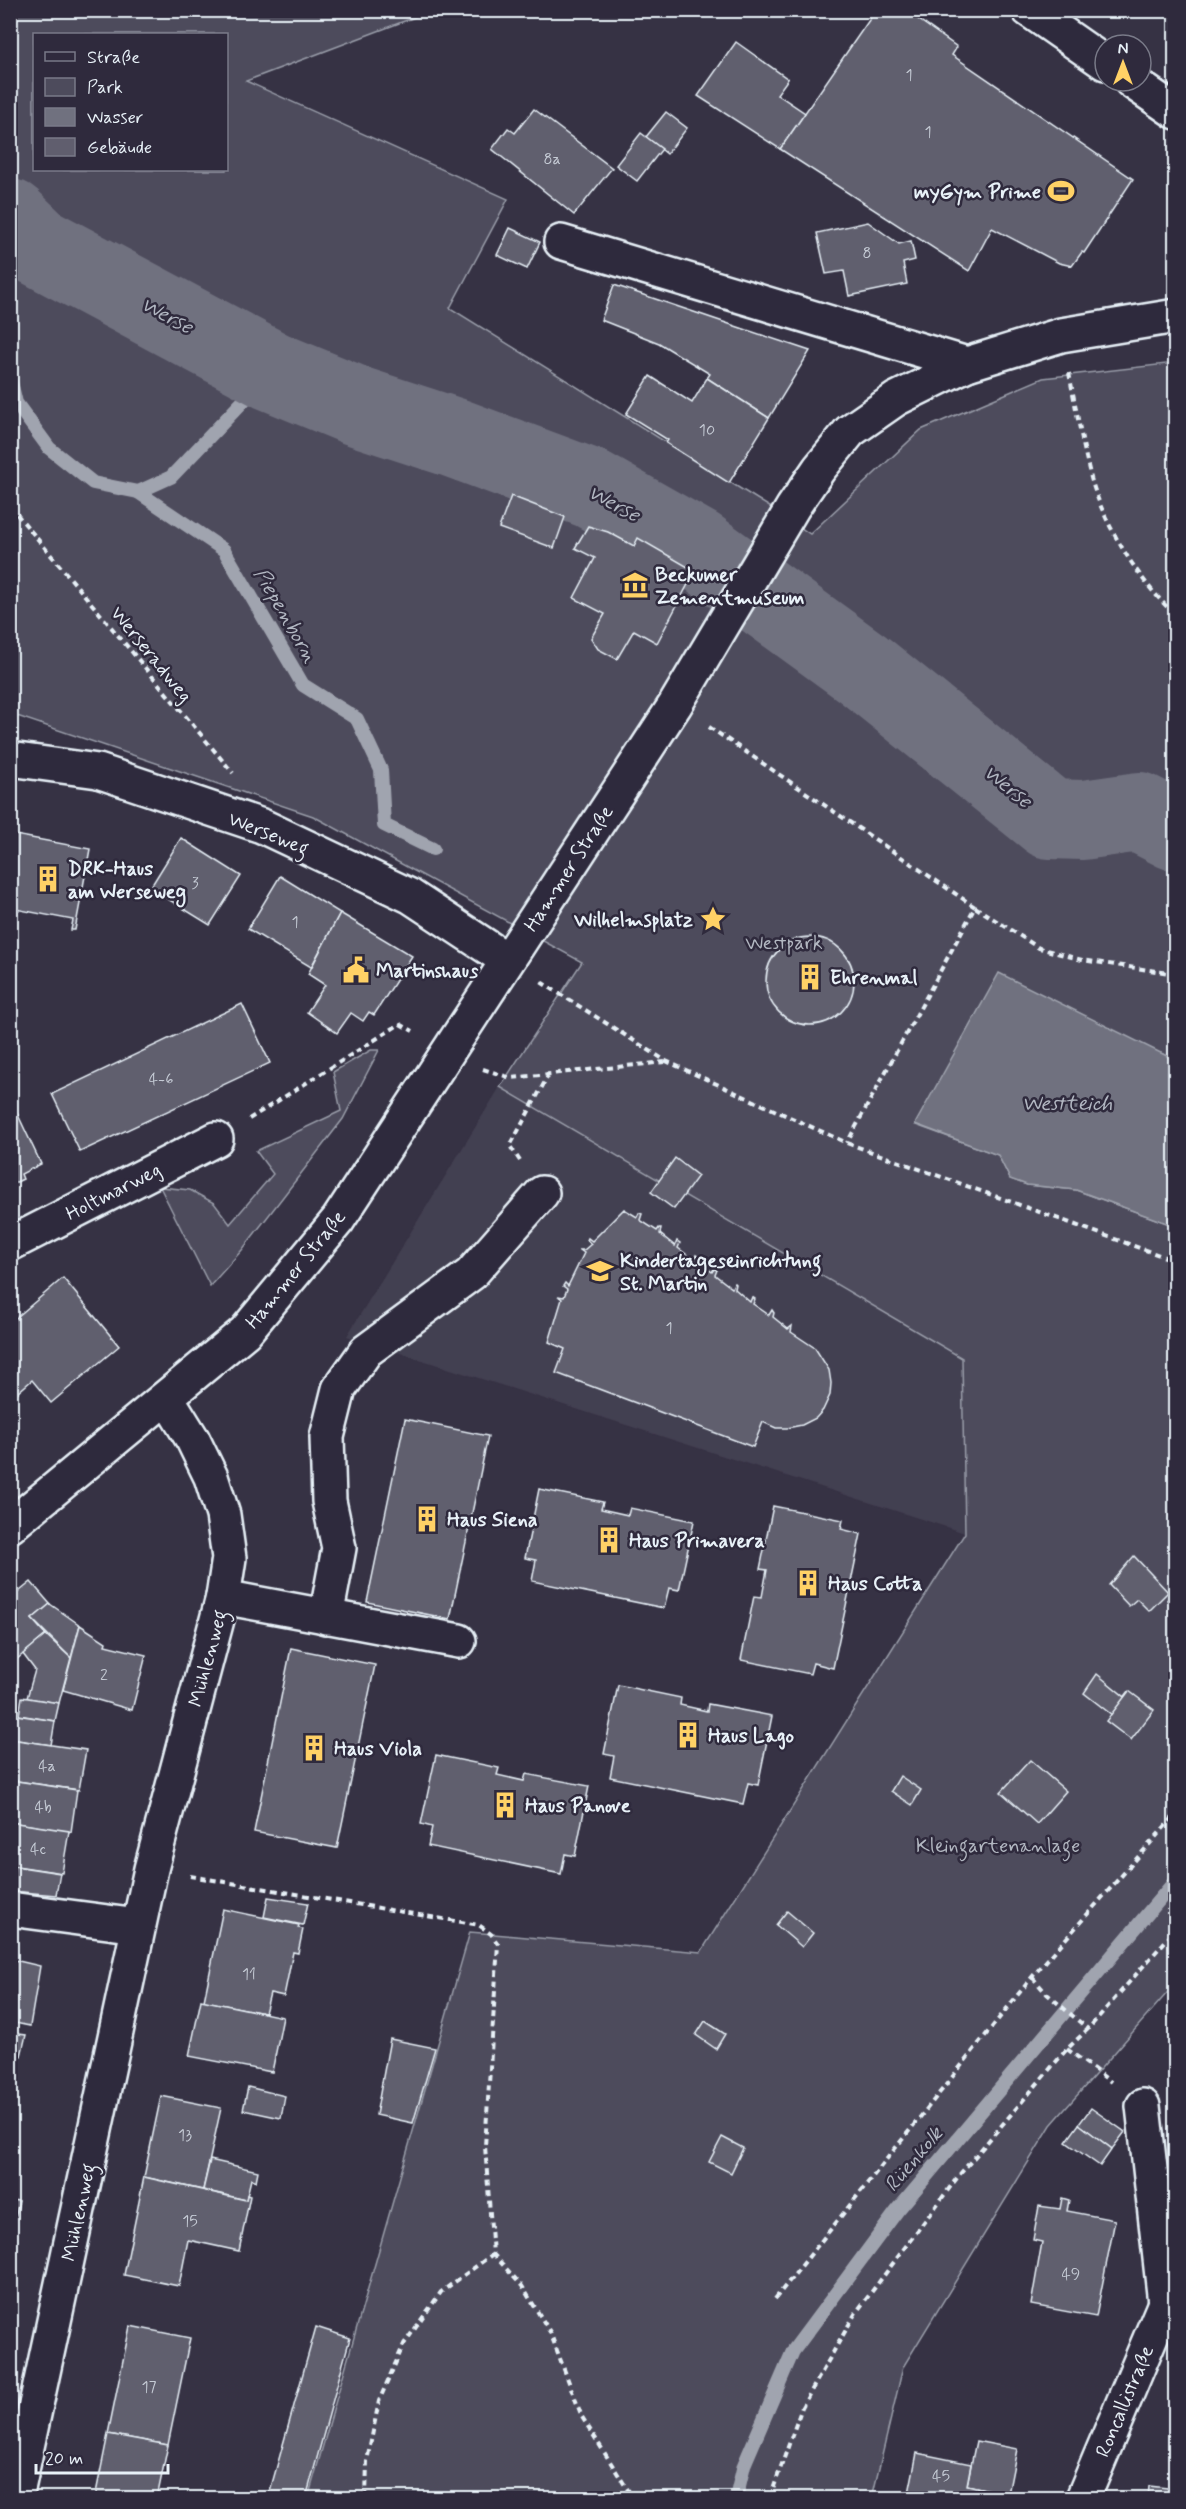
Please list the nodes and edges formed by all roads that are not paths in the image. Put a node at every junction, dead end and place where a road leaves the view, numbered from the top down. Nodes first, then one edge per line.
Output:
1 (1029, 10) edge
2 (1093, 55) edge
3 (1148, 93) edge
4 (1176, 112) edge
5 (561, 242) dead end
6 (1176, 316) edge
7 (968, 364) junction
8 (10, 759) edge
9 (507, 960) junction
10 (216, 1139) road end
11 (542, 1193) dead end
12 (10, 1244) edge
13 (167, 1398) junction
14 (10, 1526) edge
15 (223, 1597) junction
16 (326, 1617) junction
17 (459, 1641) dead end
18 (10, 1909) edge
19 (138, 1926) junction
20 (1143, 2106) road end
21 (1170, 2303) edge
22 (16, 2499) edge
23 (1083, 2499) edge

1 - 2 main road
3 - 4 main road
5 - 7 main road
6 - 7 main road, Hammer Straße
7 - 9 main road, Hammer Straße
8 - 9 main road, Werseweg
9 - 13 main road, Hammer Straße
10 - 12 main road, Holtmarweg
11 - 16 main road
13 - 14 main road, Hammer Straße
13 - 15 main road, Mühlenweg
15 - 16 main road
15 - 19 main road, Mühlenweg
16 - 17 main road
18 - 19 main road
19 - 22 main road, Mühlenweg
20 - 21 main road, Roncallistraße
21 - 23 main road, Roncallistraße

